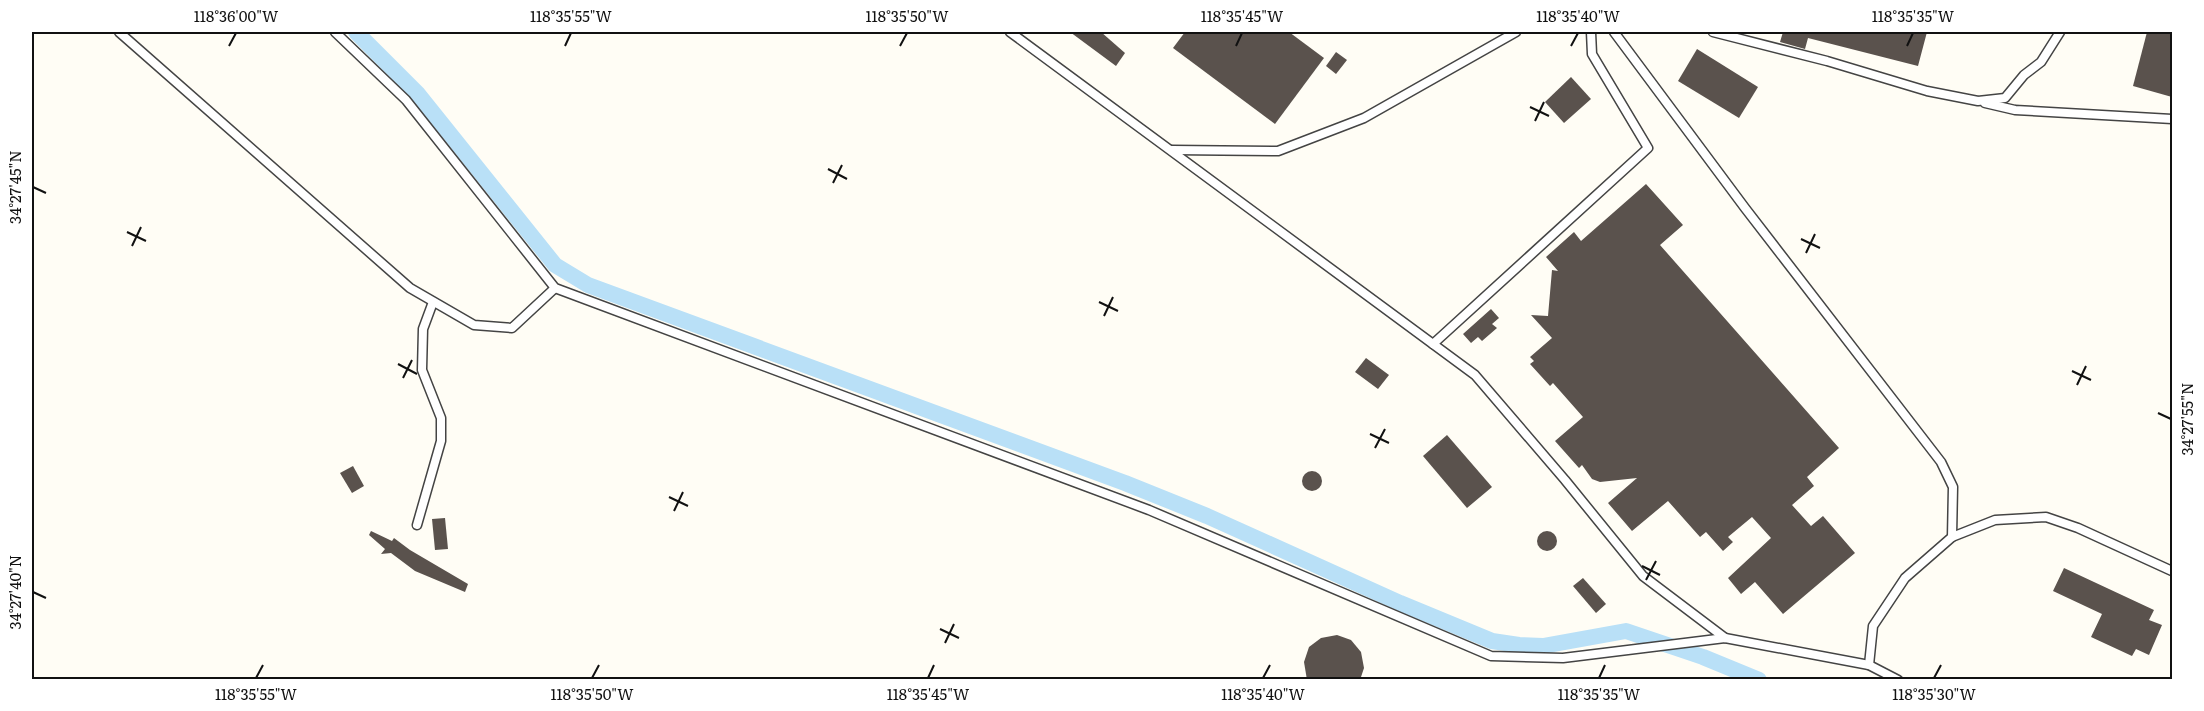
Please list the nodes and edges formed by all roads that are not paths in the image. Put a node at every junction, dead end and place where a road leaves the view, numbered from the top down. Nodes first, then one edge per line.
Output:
1 (119, 32) edge
2 (335, 32) edge
3 (1010, 32) edge
4 (1515, 32) edge
5 (1591, 32) edge
6 (1614, 32) edge
7 (1713, 32) edge
8 (2060, 32) edge
9 (1978, 101) junction
10 (2172, 119) edge
11 (1171, 150) junction
12 (555, 288) junction
13 (433, 302) junction
14 (1433, 344) junction
15 (417, 525) dead end
16 (1952, 537) junction
17 (2172, 571) edge
18 (1725, 638) junction
19 (1869, 665) junction
20 (1899, 680) edge

1 - 13 lane
2 - 12 lane
3 - 11 lane
4 - 11 lane
5 - 14 lane
6 - 16 lane
7 - 9 lane
8 - 9 lane
9 - 10 lane
11 - 14 lane
12 - 13 lane
12 - 18 lane
13 - 15 lane
14 - 18 lane
16 - 17 lane
16 - 19 lane
18 - 19 lane
19 - 20 lane

